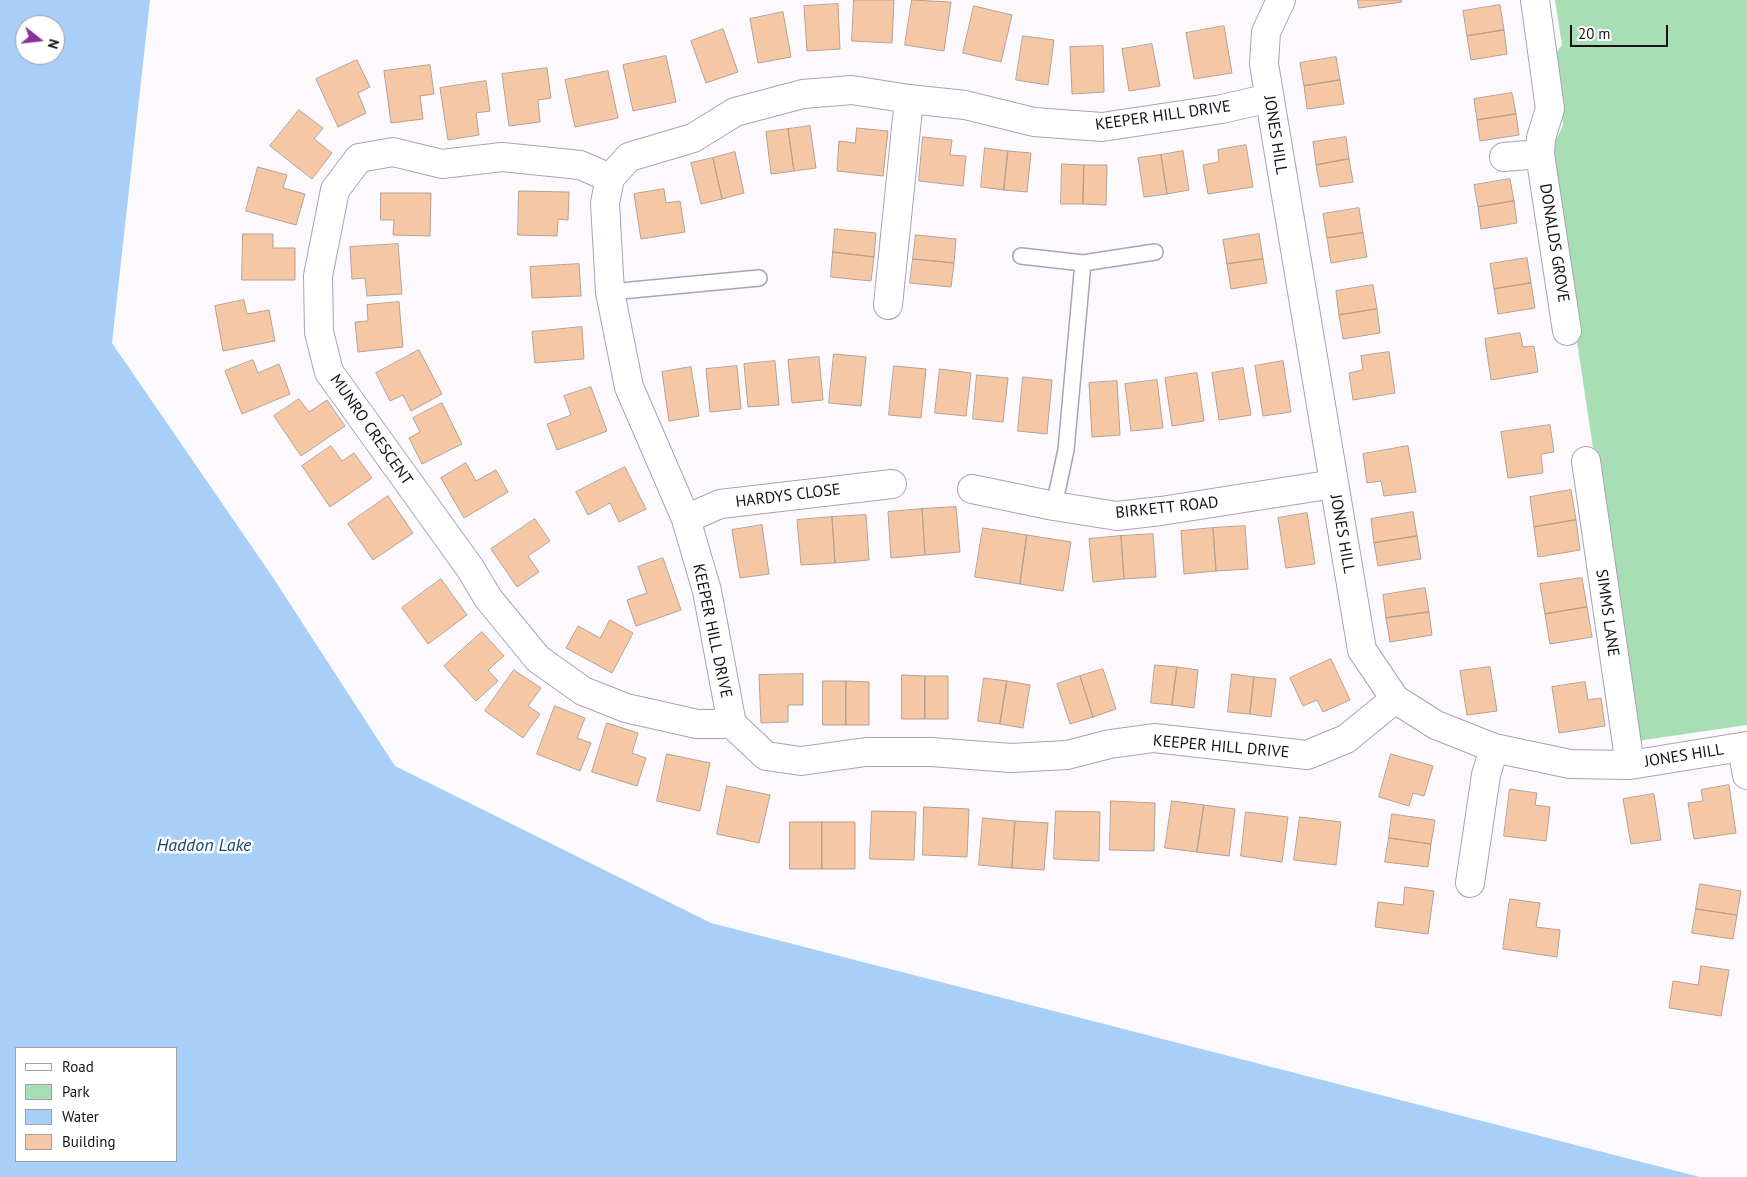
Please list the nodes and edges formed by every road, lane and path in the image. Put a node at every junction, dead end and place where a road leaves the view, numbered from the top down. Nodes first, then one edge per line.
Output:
1 (1281, 0) edge
2 (1535, 0) edge
3 (1269, 98) junction
4 (909, 99) junction
5 (1540, 154) junction
6 (1504, 157) dead end
7 (610, 178) junction
8 (1155, 252) dead end
9 (1021, 256) dead end
10 (1083, 263) junction
11 (759, 278) dead end
12 (610, 292) junction
13 (888, 305) dead end
14 (1567, 331) dead end
15 (1586, 461) dead end
16 (892, 484) dead end
17 (1334, 484) junction
18 (972, 489) dead end
19 (1054, 506) junction
20 (686, 519) junction
21 (1395, 699) junction
22 (732, 724) junction
23 (1745, 746) edge
24 (1494, 748) junction
25 (1630, 765) junction
26 (1747, 775) edge
27 (1470, 884) dead end

1 - 3 street, JONES HILL
2 - 5 street, DONALDS GROVE
3 - 4 street, KEEPER HILL DRIVE
3 - 17 street, JONES HILL
4 - 7 street, KEEPER HILL DRIVE
4 - 13 street
5 - 6 street
5 - 14 street, DONALDS GROVE
7 - 12 street, KEEPER HILL DRIVE
7 - 22 street, MUNRO CRESCENT
8 - 10 lane
9 - 10 lane
10 - 19 lane
11 - 12 lane
12 - 20 street, KEEPER HILL DRIVE
15 - 25 street, SIMMS LANE
16 - 20 street, HARDYS CLOSE
17 - 19 street, BIRKETT ROAD
17 - 21 street, JONES HILL
18 - 19 street, BIRKETT ROAD
20 - 22 street, KEEPER HILL DRIVE
21 - 22 street, KEEPER HILL DRIVE
21 - 24 street, JONES HILL
23 - 25 street, JONES HILL
23 - 26 street
24 - 25 street, JONES HILL
24 - 27 street

